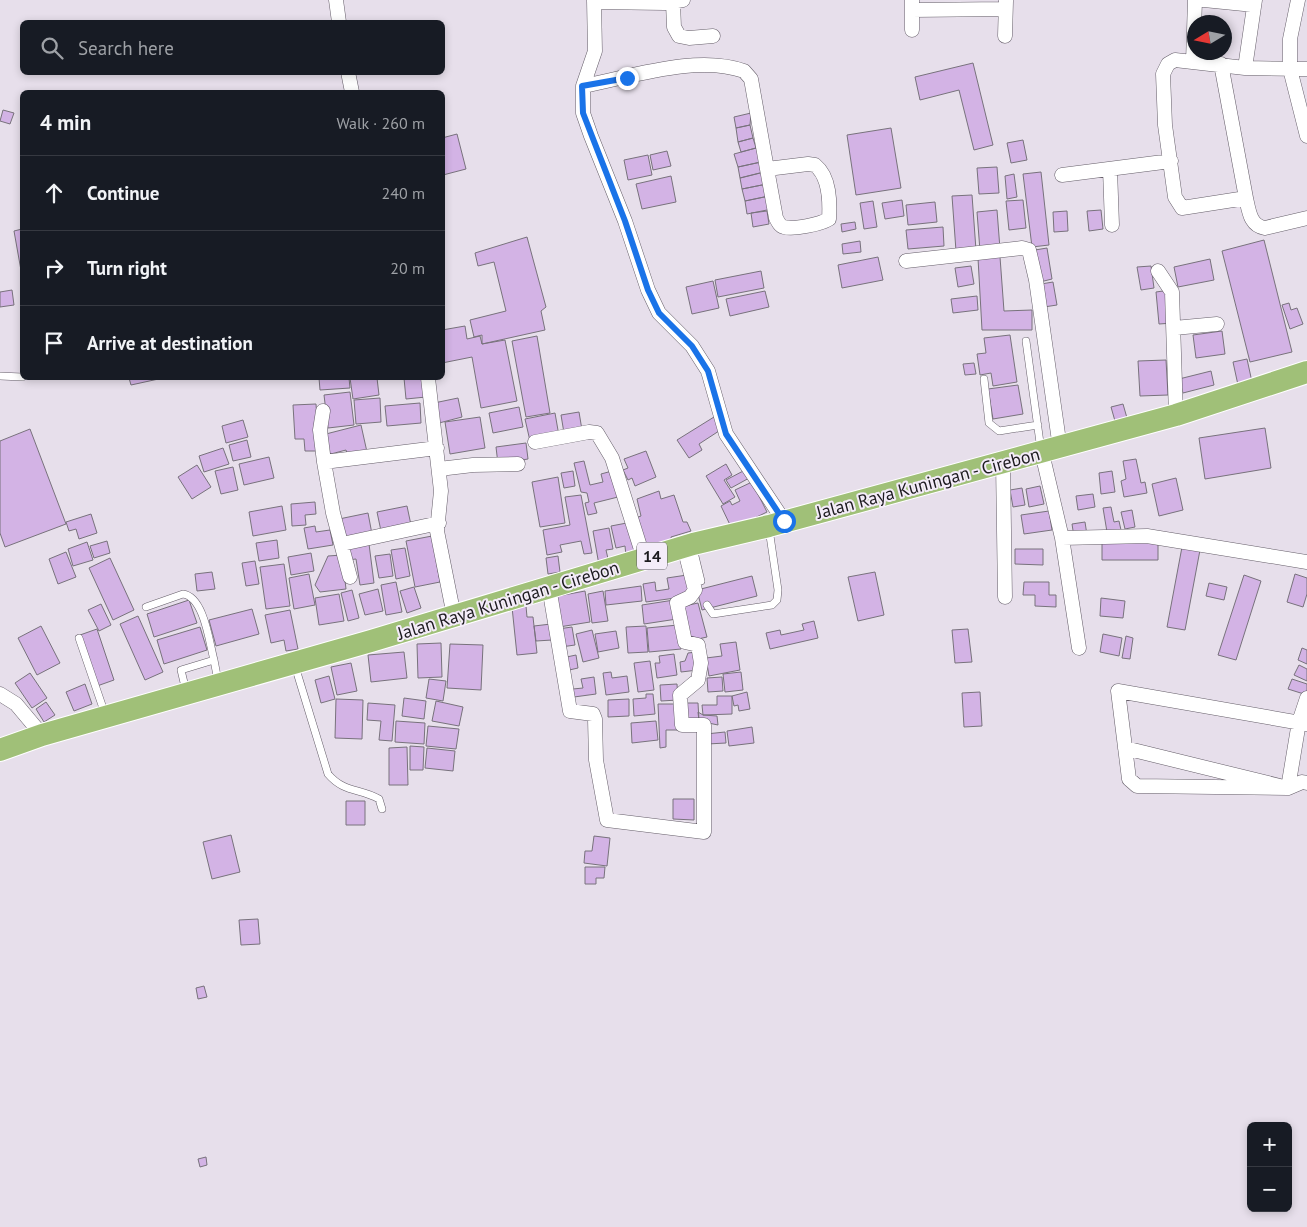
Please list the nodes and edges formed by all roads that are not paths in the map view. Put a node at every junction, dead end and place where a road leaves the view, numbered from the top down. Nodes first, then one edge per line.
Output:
1 (336, 0) edge
2 (1195, 0) edge
3 (1204, 0) edge
4 (1298, 0) edge
5 (595, 1) edge
6 (678, 1) edge
7 (1254, 3) edge
8 (1005, 4) edge
9 (912, 5) edge
10 (339, 20) edge
11 (912, 30) dead end
12 (713, 36) dead end
13 (1005, 36) dead end
14 (1193, 62) junction
15 (1221, 64) junction
16 (1245, 68) junction
17 (1290, 69) junction
18 (1307, 69) edge
19 (349, 75) edge
20 (582, 86) junction
21 (352, 90) edge
22 (1307, 136) edge
23 (1171, 160) junction
24 (767, 169) junction
25 (1110, 169) junction
26 (1062, 175) dead end
27 (1246, 198) junction
28 (1307, 218) edge
29 (1112, 225) dead end
30 (906, 260) dead end
31 (1158, 271) dead end
32 (1218, 324) dead end
33 (1174, 328) junction
34 (1026, 341) dead end
35 (1307, 372) edge
36 (0, 376) edge
37 (20, 376) edge
38 (984, 379) dead end
39 (428, 380) edge
40 (323, 411) dead end
41 (1176, 415) junction
42 (1038, 425) junction
43 (535, 442) dead end
44 (437, 448) junction
45 (1051, 450) junction
46 (324, 462) junction
47 (1003, 463) junction
48 (518, 464) dead end
49 (439, 468) junction
50 (439, 523) junction
51 (776, 524) junction
52 (1062, 538) junction
53 (342, 544) junction
54 (688, 546) junction
55 (644, 559) junction
56 (1307, 562) edge
57 (350, 577) dead end
58 (701, 582) dead end
59 (549, 587) junction
60 (1005, 597) dead end
61 (707, 605) dead end
62 (146, 607) dead end
63 (454, 616) junction
64 (78, 638) dead end
65 (1079, 648) dead end
66 (214, 660) junction
67 (294, 663) junction
68 (218, 684) junction
69 (187, 693) junction
70 (0, 694) edge
71 (1307, 698) edge
72 (106, 717) junction
73 (1303, 723) edge
74 (42, 734) junction
75 (1125, 748) junction
76 (0, 750) edge
77 (1307, 783) edge
78 (1288, 788) junction
79 (382, 809) dead end

1 - 10 street
2 - 14 street
3 - 7 street
4 - 17 street
5 - 6 street
5 - 20 street
6 - 12 street
7 - 16 street
8 - 9 street
8 - 13 street
9 - 11 street
14 - 15 street
14 - 23 street
15 - 16 street
15 - 27 street
16 - 17 street
17 - 18 street
17 - 22 street
19 - 21 street
20 - 24 street
20 - 51 street
23 - 25 street
23 - 27 street
24 - 24 street
25 - 26 street
25 - 29 street
27 - 28 street
30 - 45 street
31 - 33 street
32 - 33 street
33 - 41 street
34 - 42 lane
35 - 41 highway, Jalan Raya Kuningan - Cirebon / 14
36 - 37 lane
38 - 42 lane
39 - 44 street
40 - 46 street
41 - 45 highway, Jalan Raya Kuningan - Cirebon / 14
42 - 45 lane
43 - 55 street
44 - 46 street
44 - 49 street
45 - 47 highway, Jalan Raya Kuningan - Cirebon / 14
45 - 52 street
46 - 53 street
47 - 51 highway, Jalan Raya Kuningan - Cirebon / 14
47 - 60 street
48 - 49 street
49 - 50 street
50 - 53 street
50 - 63 street
51 - 54 highway, Jalan Raya Kuningan - Cirebon / 14
51 - 61 lane
52 - 56 street
52 - 65 street
53 - 57 street
54 - 55 highway, Jalan Raya Kuningan - Cirebon / 14
54 - 58 lane
54 - 59 street
55 - 59 highway, Jalan Raya Kuningan - Cirebon / 14
59 - 63 highway, Jalan Raya Kuningan - Cirebon / 14
62 - 66 lane
63 - 67 highway, Jalan Raya Kuningan - Cirebon / 14
64 - 72 lane
66 - 68 lane
66 - 69 lane
67 - 68 highway, Jalan Raya Kuningan - Cirebon / 14
67 - 79 lane
68 - 69 highway, Jalan Raya Kuningan - Cirebon / 14
69 - 72 highway, Jalan Raya Kuningan - Cirebon / 14
70 - 74 street
71 - 73 street
72 - 74 highway, Jalan Raya Kuningan - Cirebon / 14
73 - 75 street
73 - 78 street
74 - 76 highway, Jalan Raya Kuningan - Cirebon / 14
75 - 78 street
75 - 78 street
77 - 78 street

